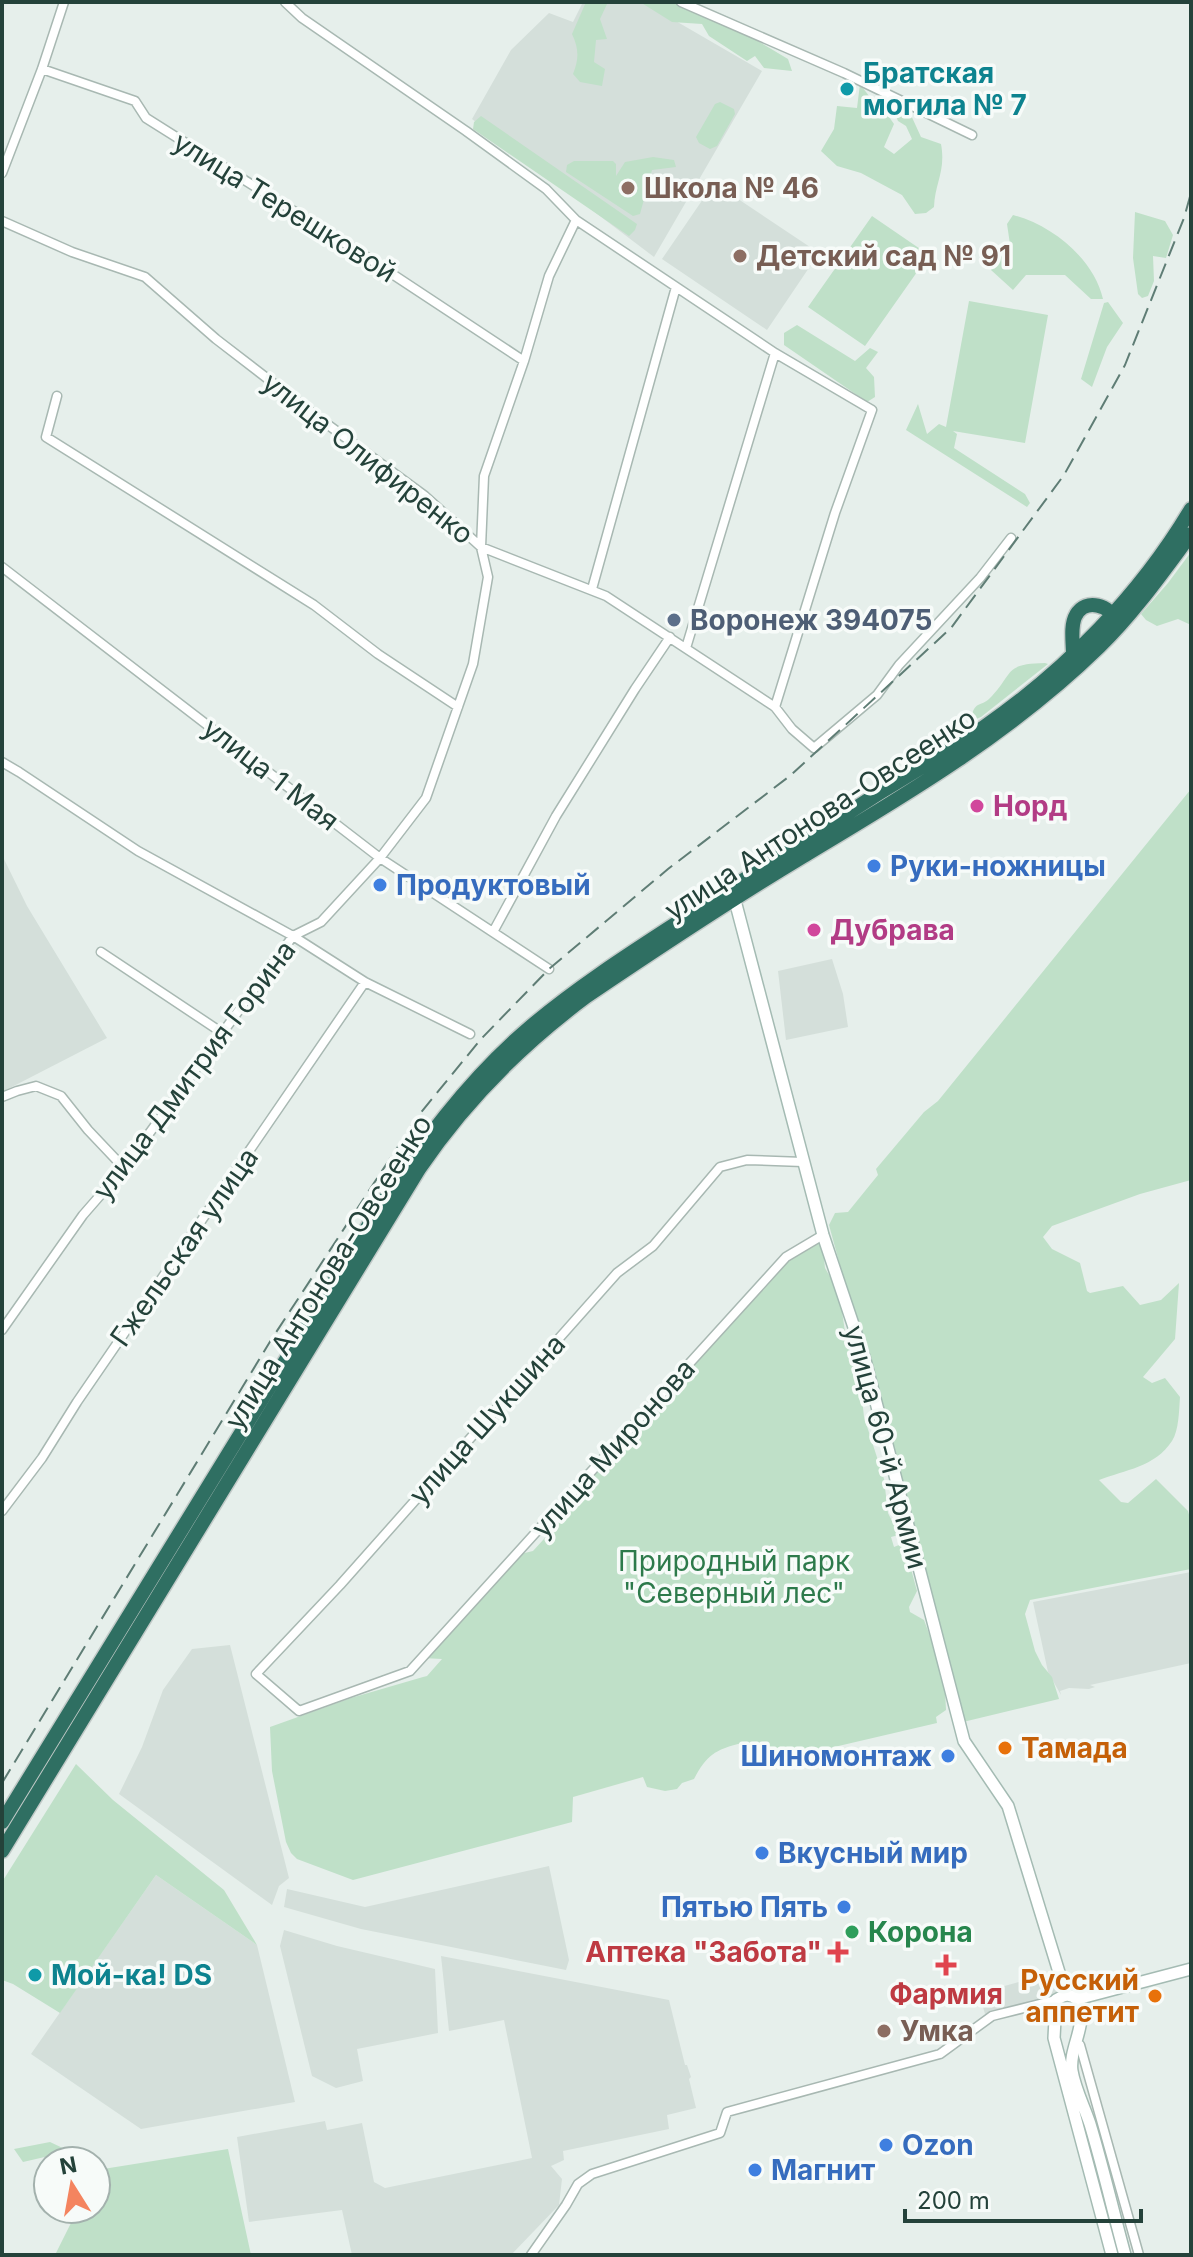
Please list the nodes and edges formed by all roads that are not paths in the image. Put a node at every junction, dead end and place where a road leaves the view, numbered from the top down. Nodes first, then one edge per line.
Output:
1 (64, 2) edge
2 (285, 2) edge
3 (681, 2) edge
4 (42, 69) junction
5 (972, 135) dead end
6 (2, 173) edge
7 (576, 220) junction
8 (2, 221) edge
9 (676, 287) junction
10 (775, 353) junction
11 (524, 361) junction
12 (57, 396) dead end
13 (1191, 509) edge
14 (1191, 534) edge
15 (1011, 538) dead end
16 (481, 547) junction
17 (2, 567) edge
18 (592, 589) junction
19 (1113, 613) junction
20 (1116, 630) junction
21 (670, 637) junction
22 (686, 648) junction
23 (1073, 654) junction
24 (458, 707) junction
25 (775, 707) junction
26 (2, 762) edge
27 (380, 858) junction
28 (733, 894) junction
29 (493, 932) junction
30 (293, 936) junction
31 (101, 952) dead end
32 (549, 969) dead end
33 (365, 982) junction
34 (224, 1034) junction
35 (470, 1034) dead end
36 (2, 1097) edge
37 (803, 1162) junction
38 (124, 1168) junction
39 (823, 1235) junction
40 (2, 1330) edge
41 (2, 1511) edge
42 (194, 1523) junction
43 (410, 1671) joint
44 (2, 1822) edge
45 (2, 1851) edge
46 (1191, 1969) edge
47 (1066, 1998) junction
48 (1054, 2038) junction
49 (1077, 2045) junction
50 (531, 2255) edge
51 (1112, 2255) edge
52 (1125, 2255) edge
53 (1139, 2255) edge

1 - 4 street
2 - 7 street
3 - 5 street
4 - 6 street
4 - 11 street, улица Терешковой
7 - 9 street
7 - 11 street, улица Дмитрия Горина
8 - 16 street, улица Олифиренко
9 - 10 street
9 - 18 street
10 - 22 street
10 - 25 street
11 - 16 street, улица Дмитрия Горина
12 - 24 street
13 - 19 highway, улица Антонова-Овсеенко
14 - 20 highway, улица Антонова-Овсеенко
15 - 25 street, улица Олифиренко
16 - 18 street, улица Олифиренко
16 - 24 street, улица Дмитрия Горина
17 - 27 street, улица 1 Мая
18 - 21 street, улица Олифиренко
19 - 20 highway
19 - 23 highway, улица Антонова-Овсеенко
19 - 23 highway
20 - 28 highway, улица Антонова-Овсеенко
21 - 22 street, улица Олифиренко
21 - 29 street
22 - 25 street, улица Олифиренко
23 - 28 highway, улица Антонова-Овсеенко
24 - 27 street, улица Дмитрия Горина
26 - 30 street
27 - 29 street, улица 1 Мая
27 - 30 street, улица Дмитрия Горина
28 - 37 street, улица 60-й Армии
28 - 42 highway, улица Антонова-Овсеенко
29 - 32 street, улица 1 Мая
30 - 33 street
30 - 34 street, улица Дмитрия Горина
31 - 34 street
33 - 35 street
33 - 41 street, Гжельская улица
34 - 38 street, улица Дмитрия Горина
36 - 38 street
37 - 39 street, улица 60-й Армии
37 - 43 street, улица Шукшина
38 - 40 street, улица Дмитрия Горина
39 - 43 street, улица Миронова
39 - 47 street, улица 60-й Армии
42 - 44 highway, улица Антонова-Овсеенко
42 - 45 highway, улица Антонова-Овсеенко
46 - 47 street
47 - 48 street
47 - 49 street, улица 60-й Армии
47 - 50 street
48 - 49 street
48 - 51 street
49 - 52 street, улица 60-й Армии
49 - 53 street

